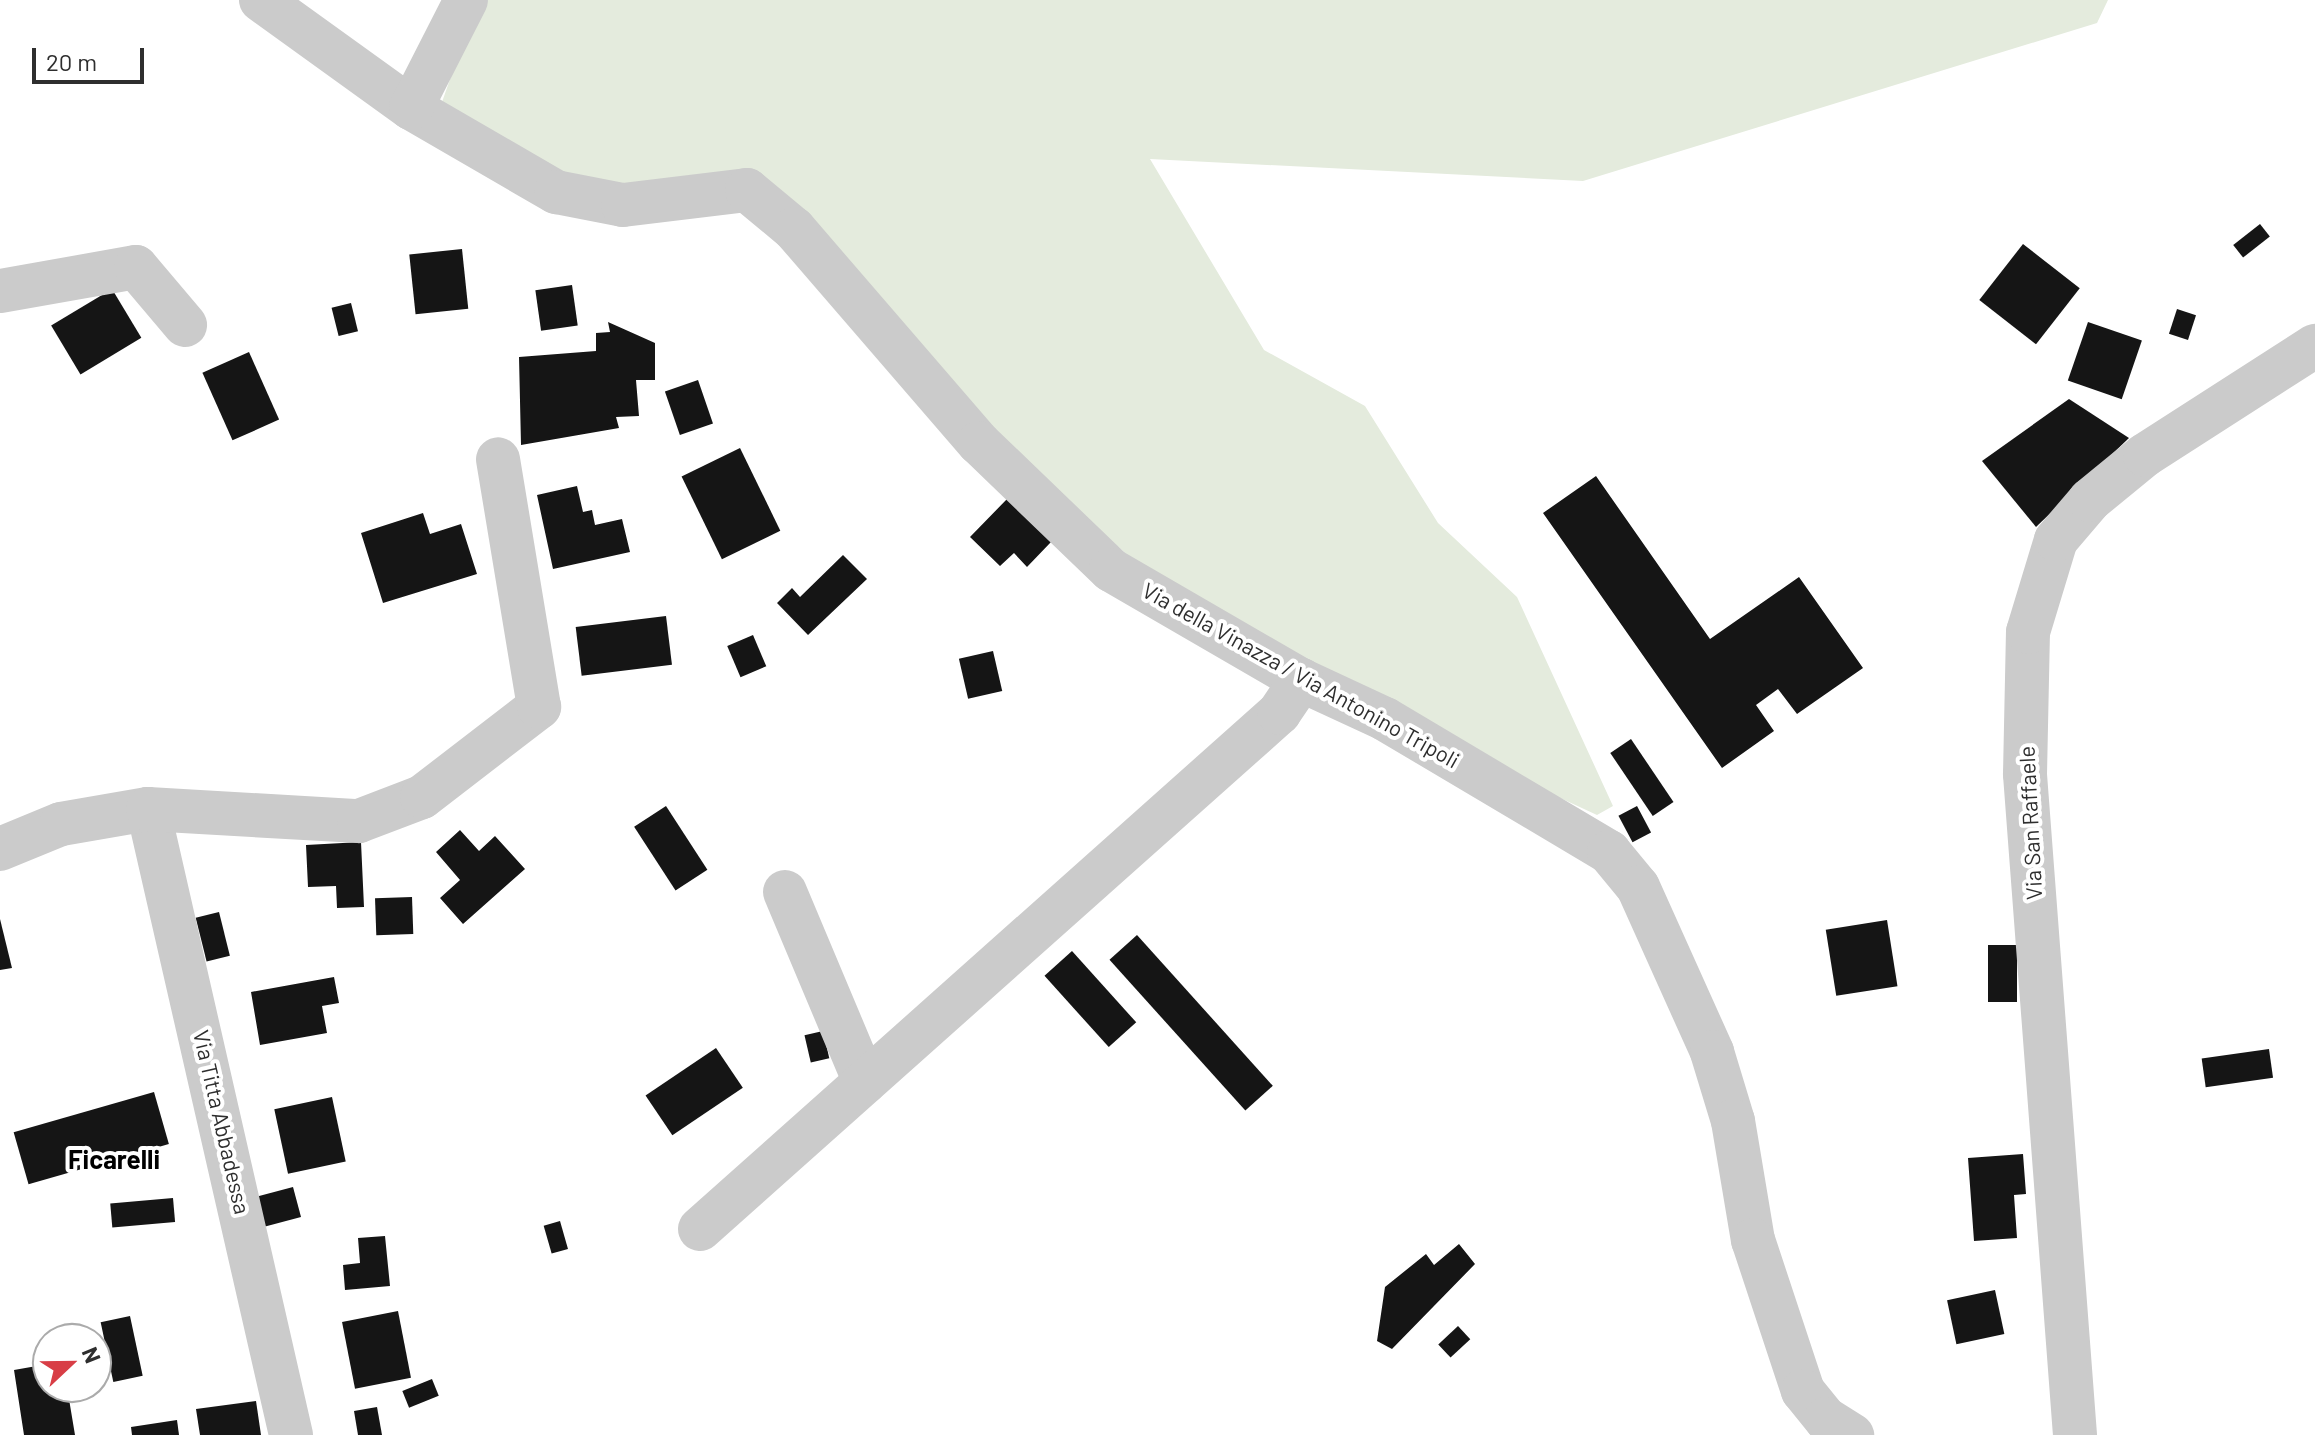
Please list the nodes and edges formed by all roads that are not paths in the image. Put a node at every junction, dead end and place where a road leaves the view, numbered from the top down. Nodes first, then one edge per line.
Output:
1 (261, 0) edge
2 (466, 0) edge
3 (411, 108) junction
4 (0, 291) edge
5 (185, 325) dead end
6 (2315, 346) edge
7 (498, 459) dead end
8 (1301, 680) junction
9 (148, 809) junction
10 (0, 849) edge
11 (785, 892) dead end
12 (865, 1082) junction
13 (700, 1229) dead end
14 (291, 1435) edge
15 (1852, 1435) edge
16 (2075, 1435) edge

1 - 3 street, Via della Vinazza / Via Antonino Tripoli
2 - 3 street
3 - 8 street, Via della Vinazza / Via Antonino Tripoli
4 - 5 street
6 - 16 street, Via San Raffaele
7 - 9 street
8 - 12 street
8 - 15 street, Via della Vinazza / Via Antonino Tripoli
9 - 10 street
9 - 14 street, Via Titta Abbadessa
11 - 12 street
12 - 13 street

